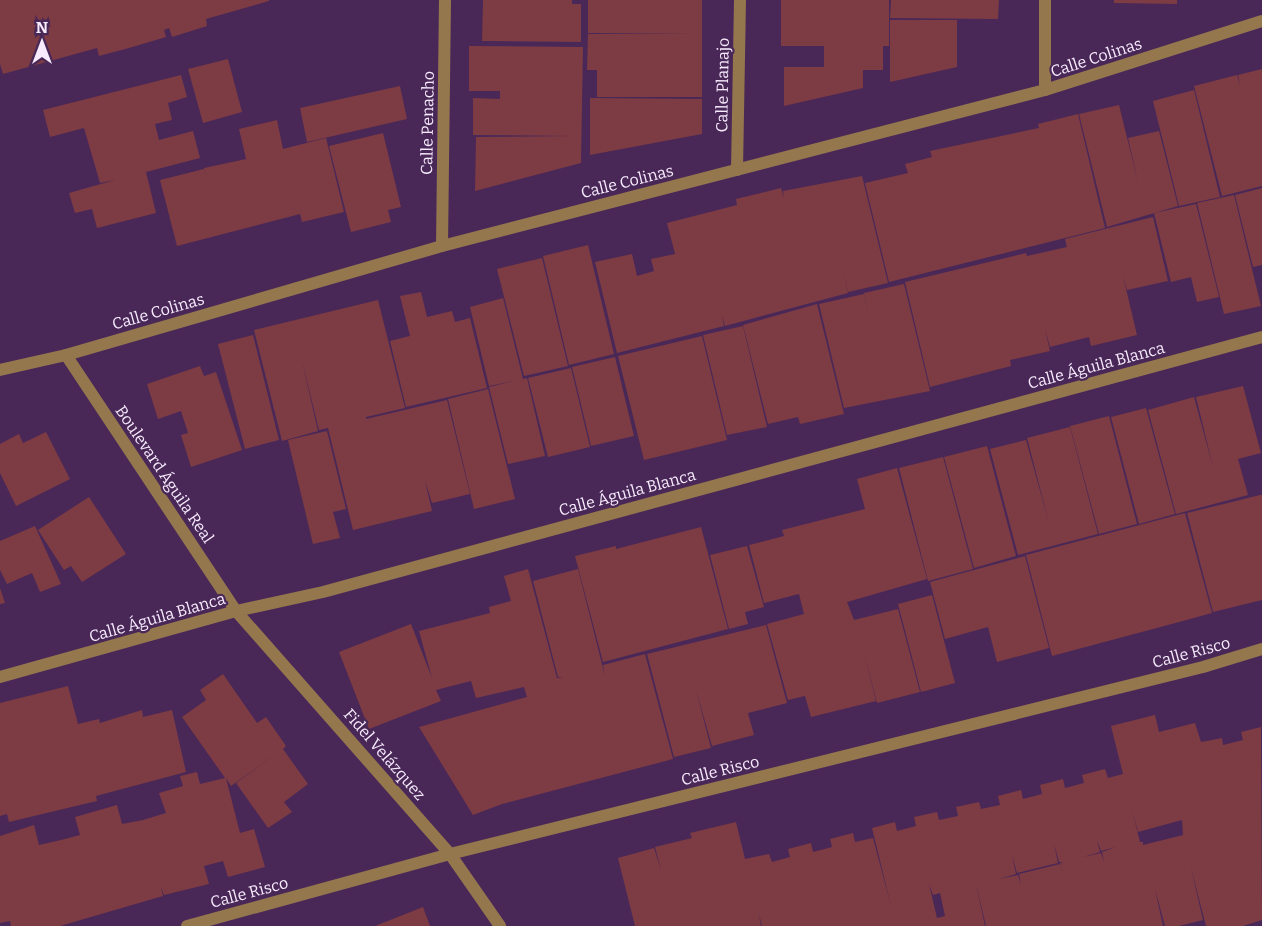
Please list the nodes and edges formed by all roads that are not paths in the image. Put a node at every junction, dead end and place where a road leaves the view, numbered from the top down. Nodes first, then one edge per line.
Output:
1 (445, 0) edge
2 (740, 0) edge
3 (1045, 0) edge
4 (1262, 21) edge
5 (1045, 90) junction
6 (737, 170) junction
7 (442, 246) junction
8 (1262, 337) edge
9 (66, 355) junction
10 (0, 370) edge
11 (236, 611) junction
12 (1262, 649) edge
13 (0, 677) edge
14 (450, 854) junction
15 (187, 926) edge
16 (500, 926) edge

1 - 7 street, Calle Penacho
2 - 6 street, Calle Planajo
3 - 5 street
4 - 5 street, Calle Colinas
5 - 6 street, Calle Colinas
6 - 7 street, Calle Colinas
7 - 9 street, Calle Colinas
8 - 11 street, Calle Águila Blanca
9 - 10 street, Calle Colinas
9 - 11 street, Boulevard Águila Real
11 - 13 street, Calle Águila Blanca
11 - 14 street, Fidel Velázquez
12 - 14 street, Calle Risco
14 - 15 street, Calle Risco
14 - 16 street, Fidel Velázquez

